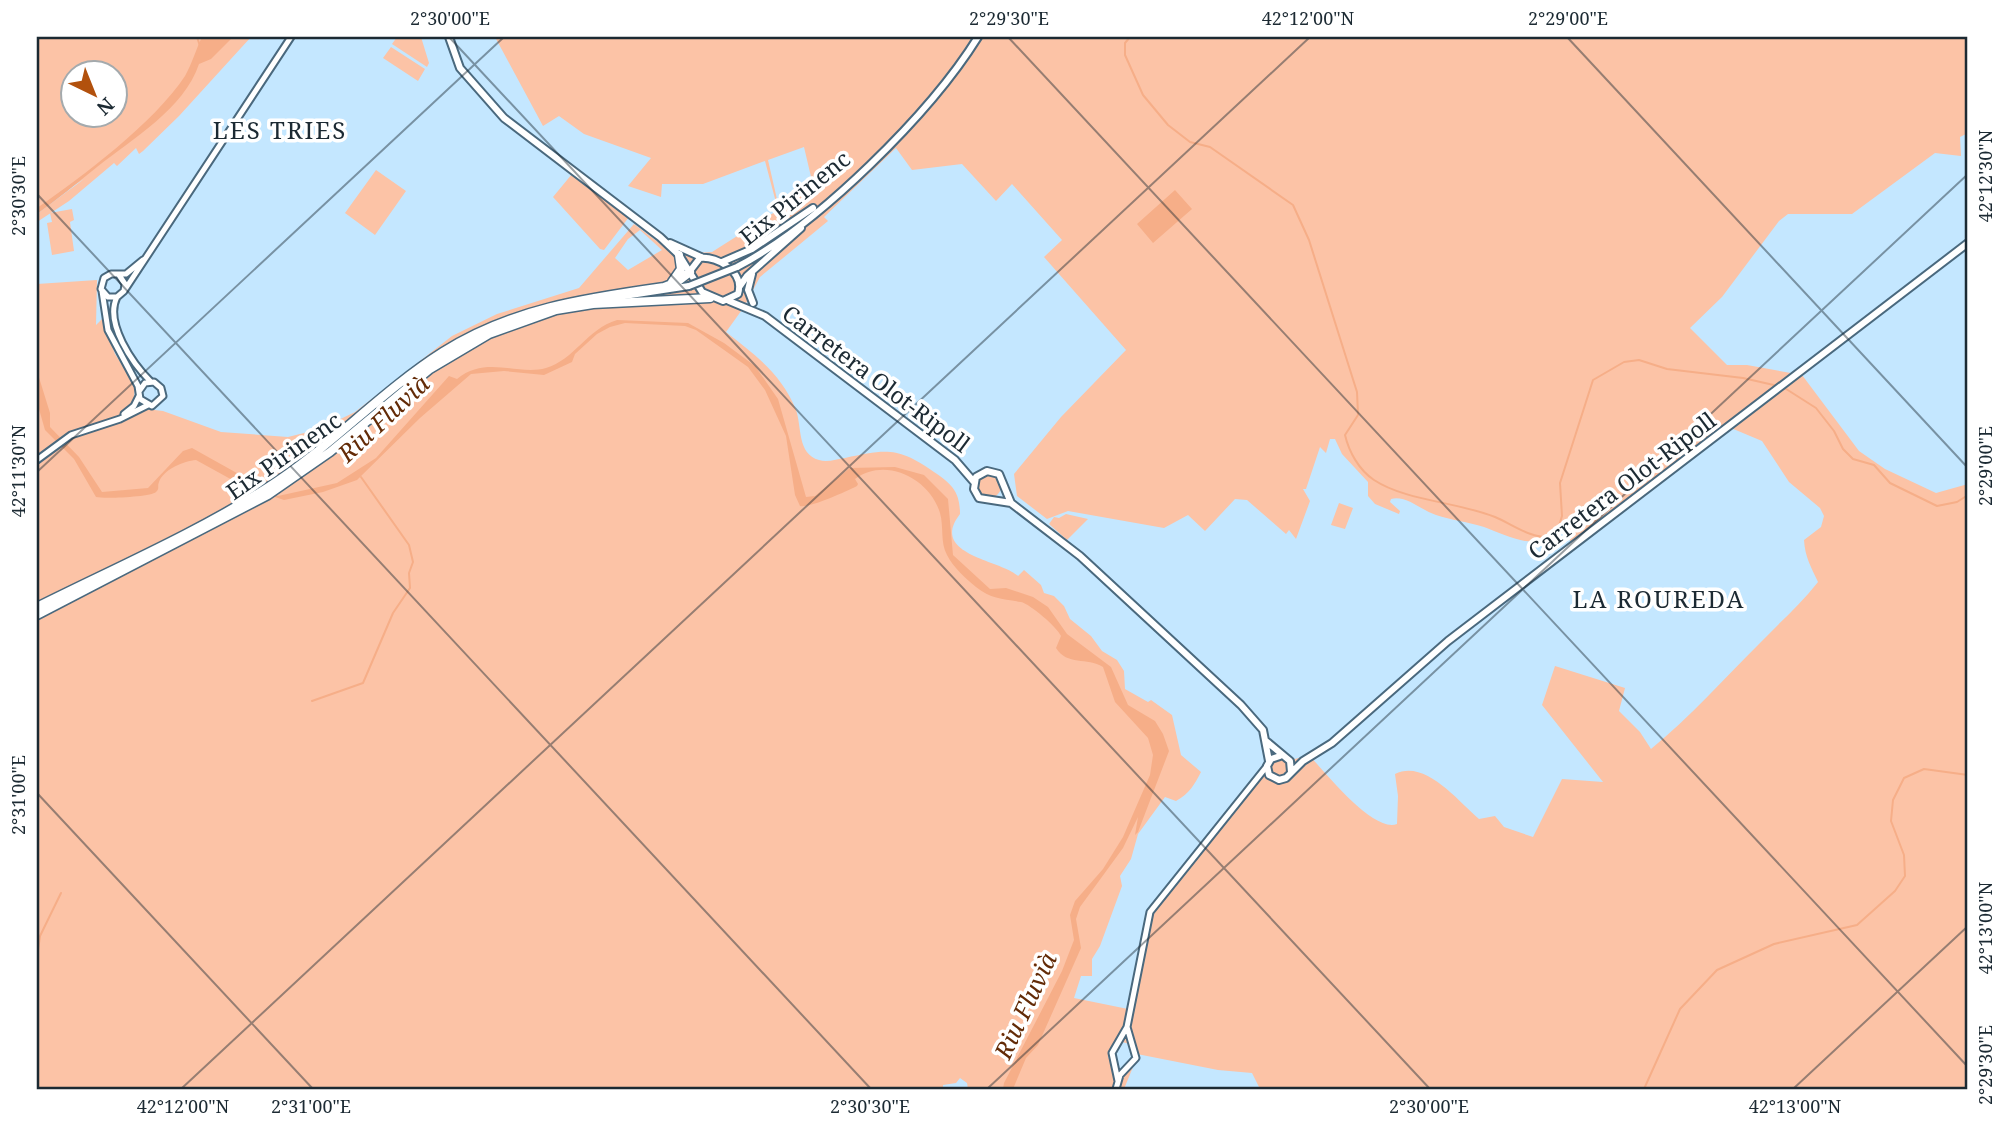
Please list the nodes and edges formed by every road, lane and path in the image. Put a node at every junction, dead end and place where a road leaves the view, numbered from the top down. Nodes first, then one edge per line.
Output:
1 (291, 37) edge
2 (449, 37) edge
3 (978, 37) edge
4 (856, 175) junction
5 (822, 206) junction
6 (660, 237) junction
7 (1968, 243) edge
8 (155, 246) junction
9 (679, 256) junction
10 (703, 258) junction
11 (722, 262) junction
12 (757, 266) junction
13 (690, 272) junction
14 (119, 275) junction
15 (664, 287) junction
16 (740, 287) junction
17 (102, 291) junction
18 (124, 291) junction
19 (117, 297) junction
20 (710, 298) junction
21 (727, 300) junction
22 (753, 303) junction
23 (556, 307) junction
24 (765, 316) junction
25 (151, 382) junction
26 (139, 393) junction
27 (148, 405) junction
28 (106, 423) junction
29 (37, 460) edge
30 (966, 469) junction
31 (980, 474) junction
32 (974, 482) junction
33 (1004, 490) junction
34 (996, 500) junction
35 (1011, 503) junction
36 (237, 509) junction
37 (37, 607) edge
38 (37, 615) edge
39 (1266, 740) junction
40 (1280, 756) junction
41 (1290, 761) junction
42 (1303, 761) junction
43 (1268, 764) junction
44 (1291, 772) junction
45 (1272, 778) junction
46 (1252, 785) junction
47 (1127, 1027) junction
48 (1118, 1044) junction
49 (1132, 1045) junction
50 (1115, 1063) junction
51 (1126, 1067) junction
52 (1118, 1081) junction
53 (1116, 1089) edge

1 - 8 street
2 - 6 main road
3 - 4 main road, Eix Pirinenc
4 - 5 main road, Eix Pirinenc
4 - 11 main road
5 - 12 main road
5 - 23 main road, Eix Pirinenc, bridge
6 - 9 main road
6 - 10 main road
7 - 42 main road, Carretera Olot-Ripoll
8 - 14 street
8 - 18 street
9 - 13 main road
9 - 15 highway
10 - 11 main road
10 - 13 main road
11 - 16 main road
12 - 16 main road
12 - 22 main road
13 - 15 highway
13 - 20 main road
14 - 17 street
14 - 18 street
15 - 23 highway
16 - 21 main road
16 - 22 main road, Carretera Olot-Ripoll
17 - 19 street
17 - 26 street
18 - 19 street
19 - 25 street
20 - 21 main road
20 - 23 highway
21 - 24 main road, Carretera Olot-Ripoll
22 - 24 main road, Carretera Olot-Ripoll
23 - 36 highway, Eix Pirinenc
24 - 30 main road, Carretera Olot-Ripoll
25 - 26 street
25 - 27 street
26 - 27 street
26 - 28 street
27 - 28 street
28 - 29 street
30 - 31 main road, Carretera Olot-Ripoll
30 - 32 main road, Carretera Olot-Ripoll
31 - 32 main road
31 - 33 main road
32 - 34 main road
33 - 34 main road
33 - 35 main road
34 - 35 main road
35 - 39 main road
36 - 37 highway, Eix Pirinenc
36 - 38 highway, Eix Pirinenc
39 - 40 main road
39 - 43 main road
40 - 41 main road
40 - 43 main road
41 - 42 main road
41 - 44 main road
42 - 44 main road, Carretera Olot-Ripoll
43 - 45 main road
43 - 46 street
44 - 45 main road
45 - 46 street
46 - 47 street
47 - 48 street
47 - 49 street
48 - 49 street
48 - 50 street
49 - 51 street
50 - 51 street
50 - 52 street
51 - 52 street
52 - 53 street

